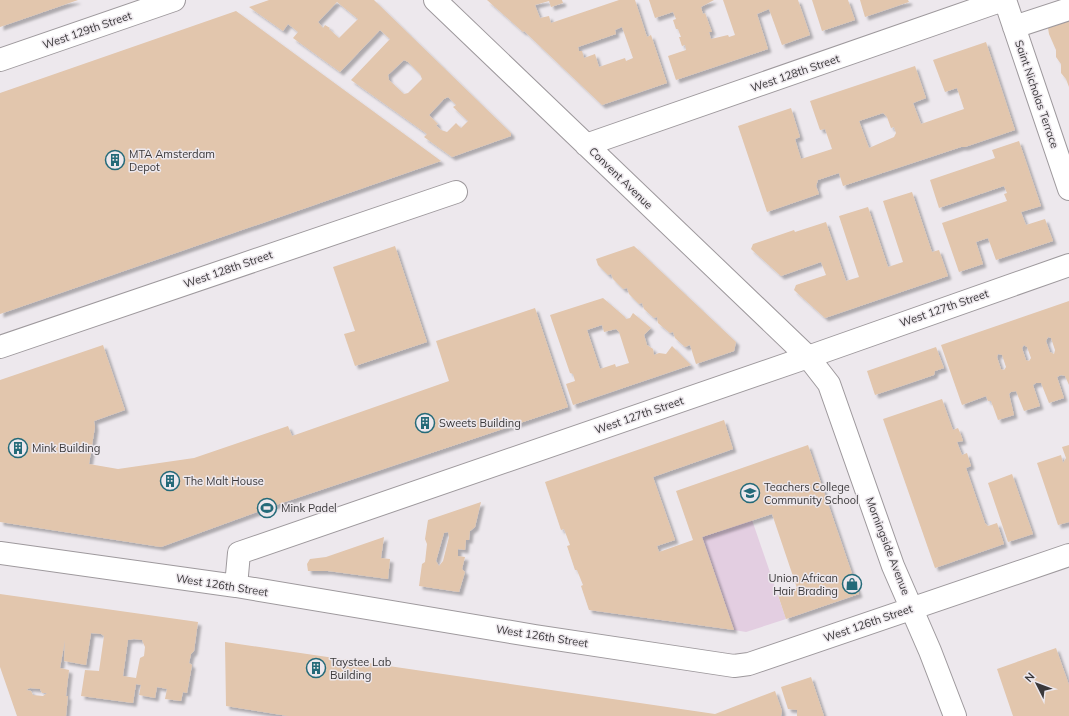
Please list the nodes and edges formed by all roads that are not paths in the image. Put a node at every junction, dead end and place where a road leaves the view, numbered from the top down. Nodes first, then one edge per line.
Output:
1 (174, 0) edge
2 (435, 0) edge
3 (1004, 0) edge
4 (1069, 9) edge
5 (1014, 27) junction
6 (0, 60) edge
7 (586, 145) junction
8 (1069, 189) edge
9 (456, 192) dead end
10 (1069, 265) edge
11 (0, 347) edge
12 (808, 357) junction
13 (0, 553) edge
14 (1069, 555) edge
15 (236, 586) junction
16 (912, 609) junction
17 (955, 716) edge

1 - 6 street, West 129th Street
2 - 7 street, Convent Avenue
3 - 5 street, Saint Nicholas Terrace
3 - 7 street, West 128th Street
4 - 5 street
5 - 8 street, Saint Nicholas Terrace
7 - 12 street, Convent Avenue
9 - 11 street, West 128th Street
10 - 12 street, West 127th Street
12 - 15 street, West 127th Street
12 - 16 street, Morningside Avenue
13 - 15 street, West 126th Street
14 - 16 street, West 126th Street
15 - 16 street, West 126th Street
16 - 17 street, Morningside Avenue

